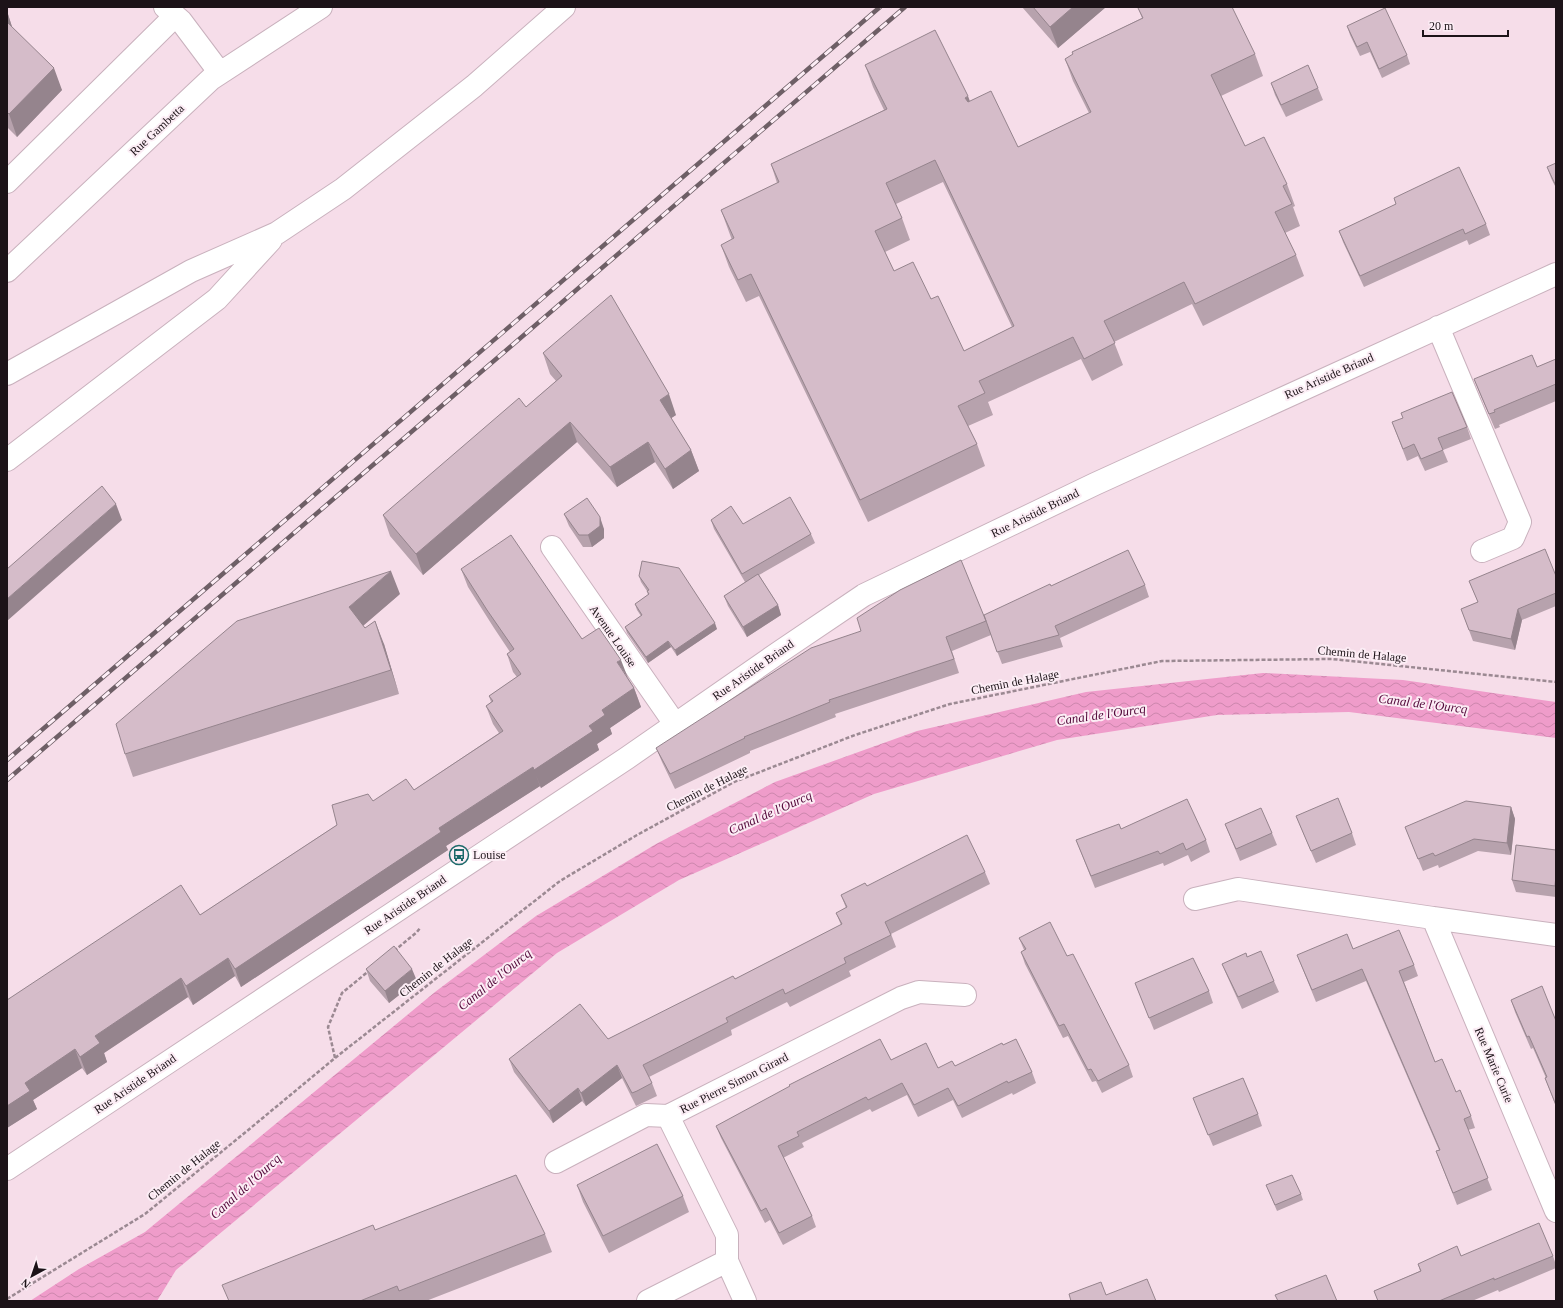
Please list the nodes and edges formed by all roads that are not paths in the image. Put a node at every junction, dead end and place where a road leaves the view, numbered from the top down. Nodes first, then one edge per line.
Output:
1 (322, 7) edge
2 (564, 7) edge
3 (170, 11) edge
4 (215, 76) junction
5 (7, 182) edge
6 (277, 233) junction
7 (7, 271) edge
8 (1556, 274) edge
9 (1438, 327) junction
10 (7, 374) edge
11 (7, 460) edge
12 (552, 547) dead end
13 (1482, 551) dead end
14 (675, 724) junction
15 (1195, 899) dead end
16 (1433, 918) junction
17 (1556, 935) edge
18 (965, 995) dead end
19 (668, 1116) junction
20 (556, 1162) dead end
21 (7, 1169) edge
22 (1556, 1211) edge
23 (727, 1261) junction
24 (648, 1301) edge
25 (745, 1301) edge

1 - 4 street, Rue Gambetta
2 - 6 street
3 - 4 street
3 - 5 street
4 - 7 street, Rue Gambetta
6 - 10 street
6 - 11 street
8 - 9 street, Rue Aristide Briand
9 - 13 street
9 - 14 street, Rue Aristide Briand
12 - 14 street, Avenue Louise
14 - 21 street, Rue Aristide Briand
15 - 16 street
16 - 17 street
16 - 22 street, Rue Marie Curie
18 - 19 street, Rue Pierre Simon Girard
19 - 20 street
19 - 23 street, Rue Pierre Simon Girard
23 - 24 street
23 - 25 street, Rue Pierre Simon Girard

